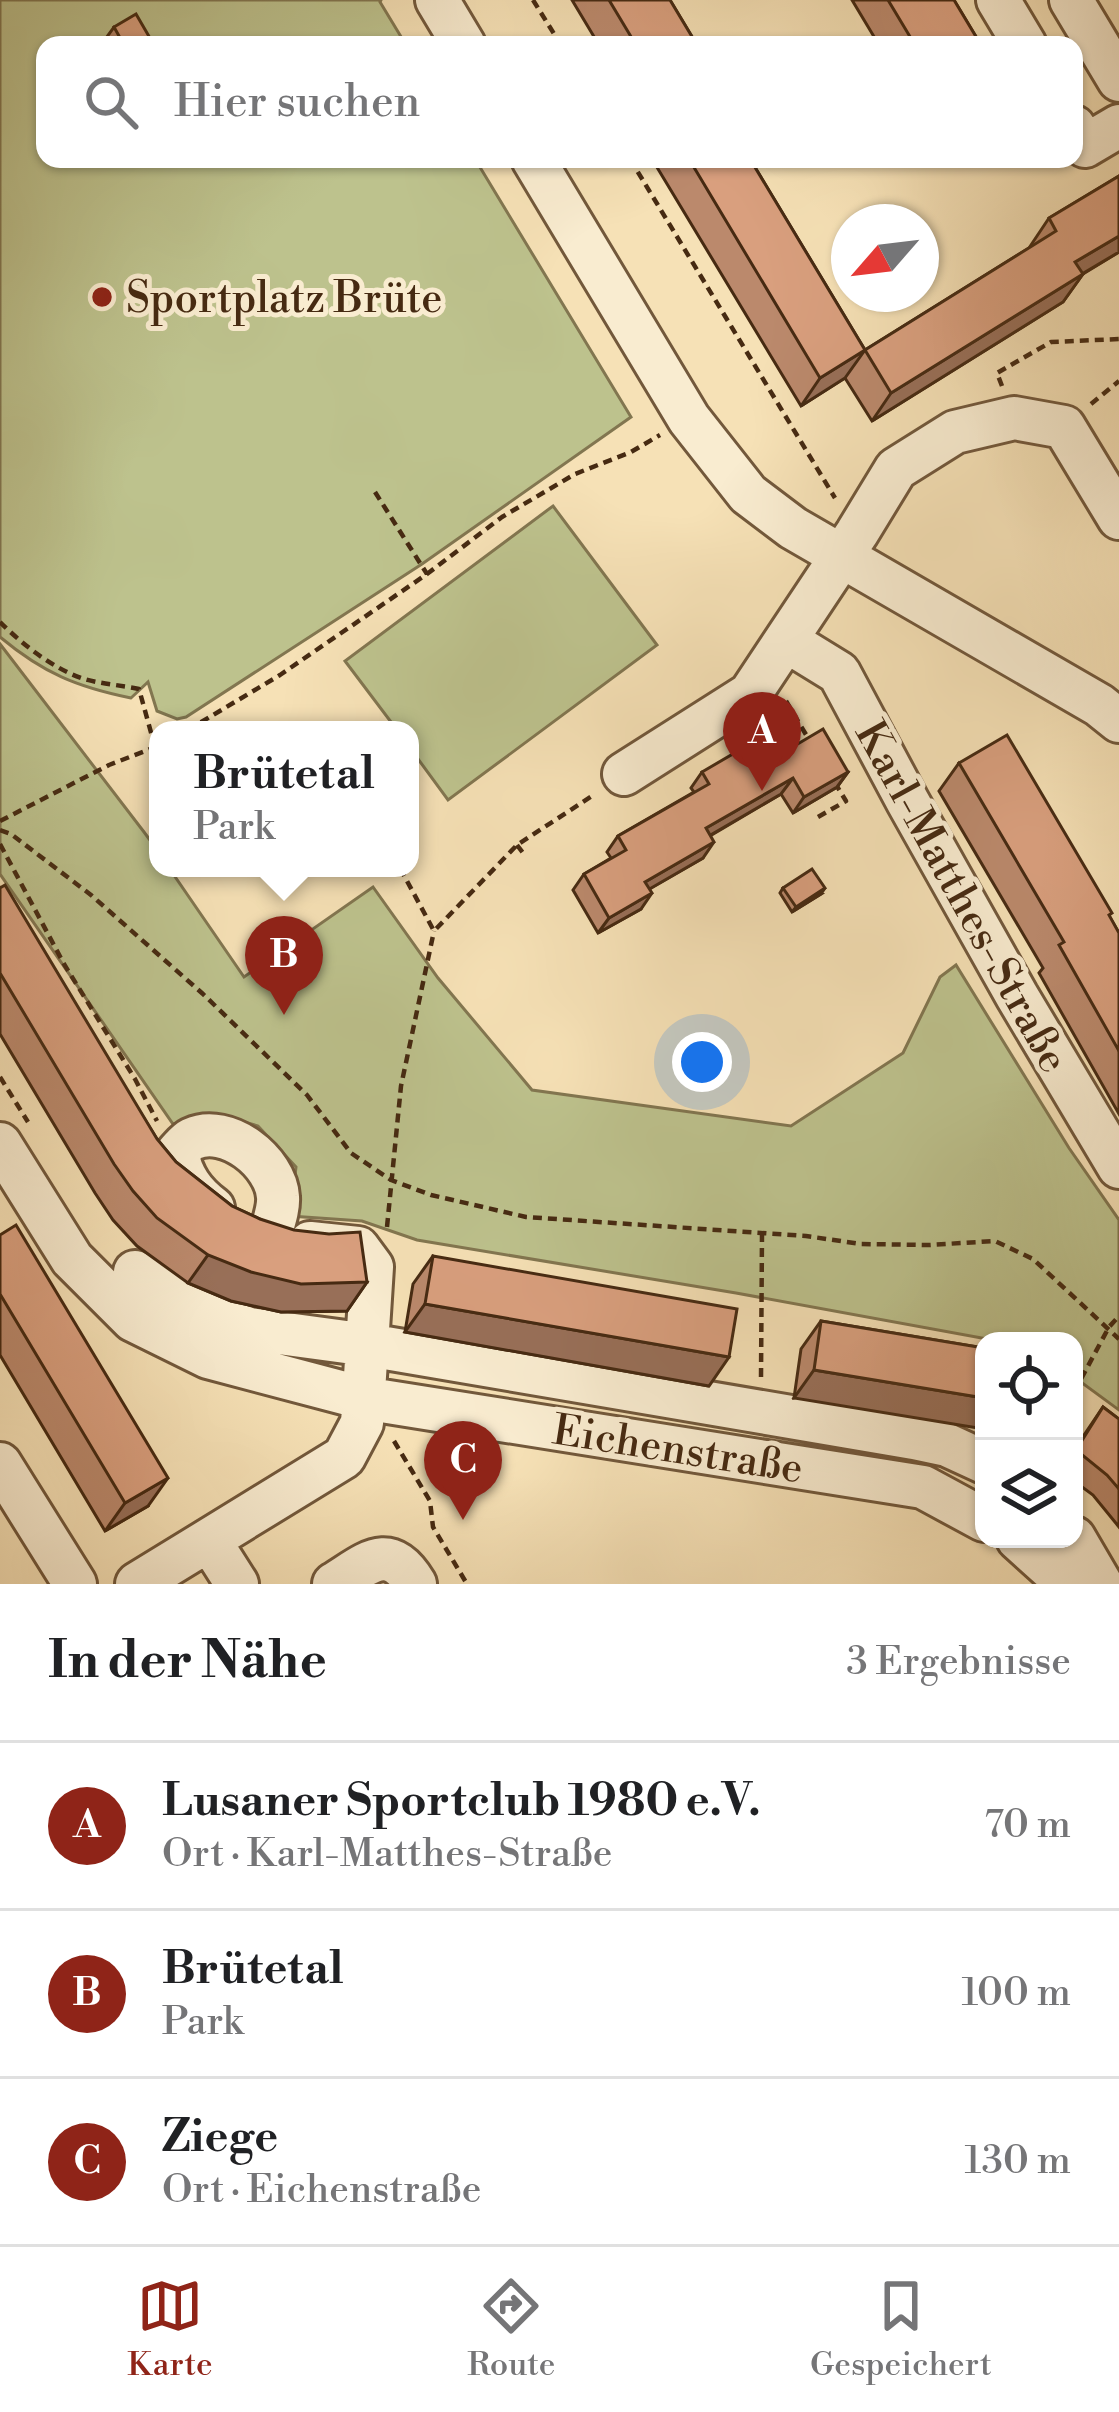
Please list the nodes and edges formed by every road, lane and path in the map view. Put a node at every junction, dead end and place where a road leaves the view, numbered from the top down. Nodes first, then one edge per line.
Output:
1 (437, 0) edge
2 (533, 0) edge
3 (998, 0) edge
4 (1071, 0) edge
5 (459, 36) edge
6 (555, 36) edge
7 (1020, 36) edge
8 (1119, 80) edge
9 (1119, 126) edge
10 (1083, 143) edge
11 (538, 168) edge
12 (635, 168) edge
13 (1119, 339) edge
14 (1014, 418) junction
15 (689, 419) junction
16 (375, 492) dead end
17 (1119, 518) edge
18 (849, 545) junction
19 (428, 574) junction
20 (0, 622) edge
21 (776, 657) junction
22 (150, 721) edge
23 (203, 721) edge
24 (1119, 721) edge
25 (812, 744) edge
26 (149, 749) edge
27 (624, 774) joint
28 (834, 782) edge
29 (818, 817) dead end
30 (0, 826) edge
31 (0, 844) edge
32 (517, 845) junction
33 (526, 857) dead end
34 (405, 877) edge
35 (434, 931) junction
36 (0, 1144) edge
37 (177, 1153) junction
38 (1119, 1167) edge
39 (391, 1180) junction
40 (762, 1233) junction
41 (270, 1236) junction
42 (371, 1267) junction
43 (135, 1273) dead end
44 (1119, 1316) edge
45 (1109, 1327) junction
46 (1119, 1339) edge
47 (368, 1345) junction
48 (1083, 1375) edge
49 (364, 1397) junction
50 (762, 1413) junction
51 (389, 1433) dead end
52 (975, 1458) edge
53 (0, 1464) edge
54 (975, 1515) edge
55 (209, 1540) junction
56 (1028, 1548) edge
57 (1080, 1548) edge
58 (75, 1584) edge
59 (137, 1584) edge
60 (237, 1584) edge
61 (334, 1584) edge
62 (415, 1584) edge
63 (467, 1584) edge
64 (1068, 1584) edge
65 (1101, 1584) edge

1 - 5 street
2 - 6 path
3 - 7 street
4 - 8 street
9 - 10 street
11 - 15 street
12 - 18 path
13 - 14 path
14 - 17 street
14 - 18 street
15 - 18 street
15 - 19 path
16 - 19 path
18 - 21 street
18 - 24 street
19 - 23 path
20 - 22 path
21 - 25 path
21 - 27 street
21 - 38 street, Karl-Matthes-Straße
26 - 30 path
27 - 32 path
28 - 29 path
30 - 39 path
31 - 37 path
32 - 33 path
32 - 35 path
34 - 35 path
35 - 39 path
36 - 49 street, Eichenstraße
37 - 41 street
37 - 41 street
39 - 40 path
39 - 42 path
40 - 45 path
40 - 50 path
41 - 42 street
42 - 47 street
43 - 47 street
44 - 45 path
45 - 46 path
45 - 48 path
47 - 49 street
47 - 50 street
49 - 54 street, Eichenstraße
49 - 55 street
50 - 52 street
51 - 63 path
53 - 58 street
55 - 59 street
55 - 60 street
56 - 64 street
57 - 65 street
61 - 62 street

